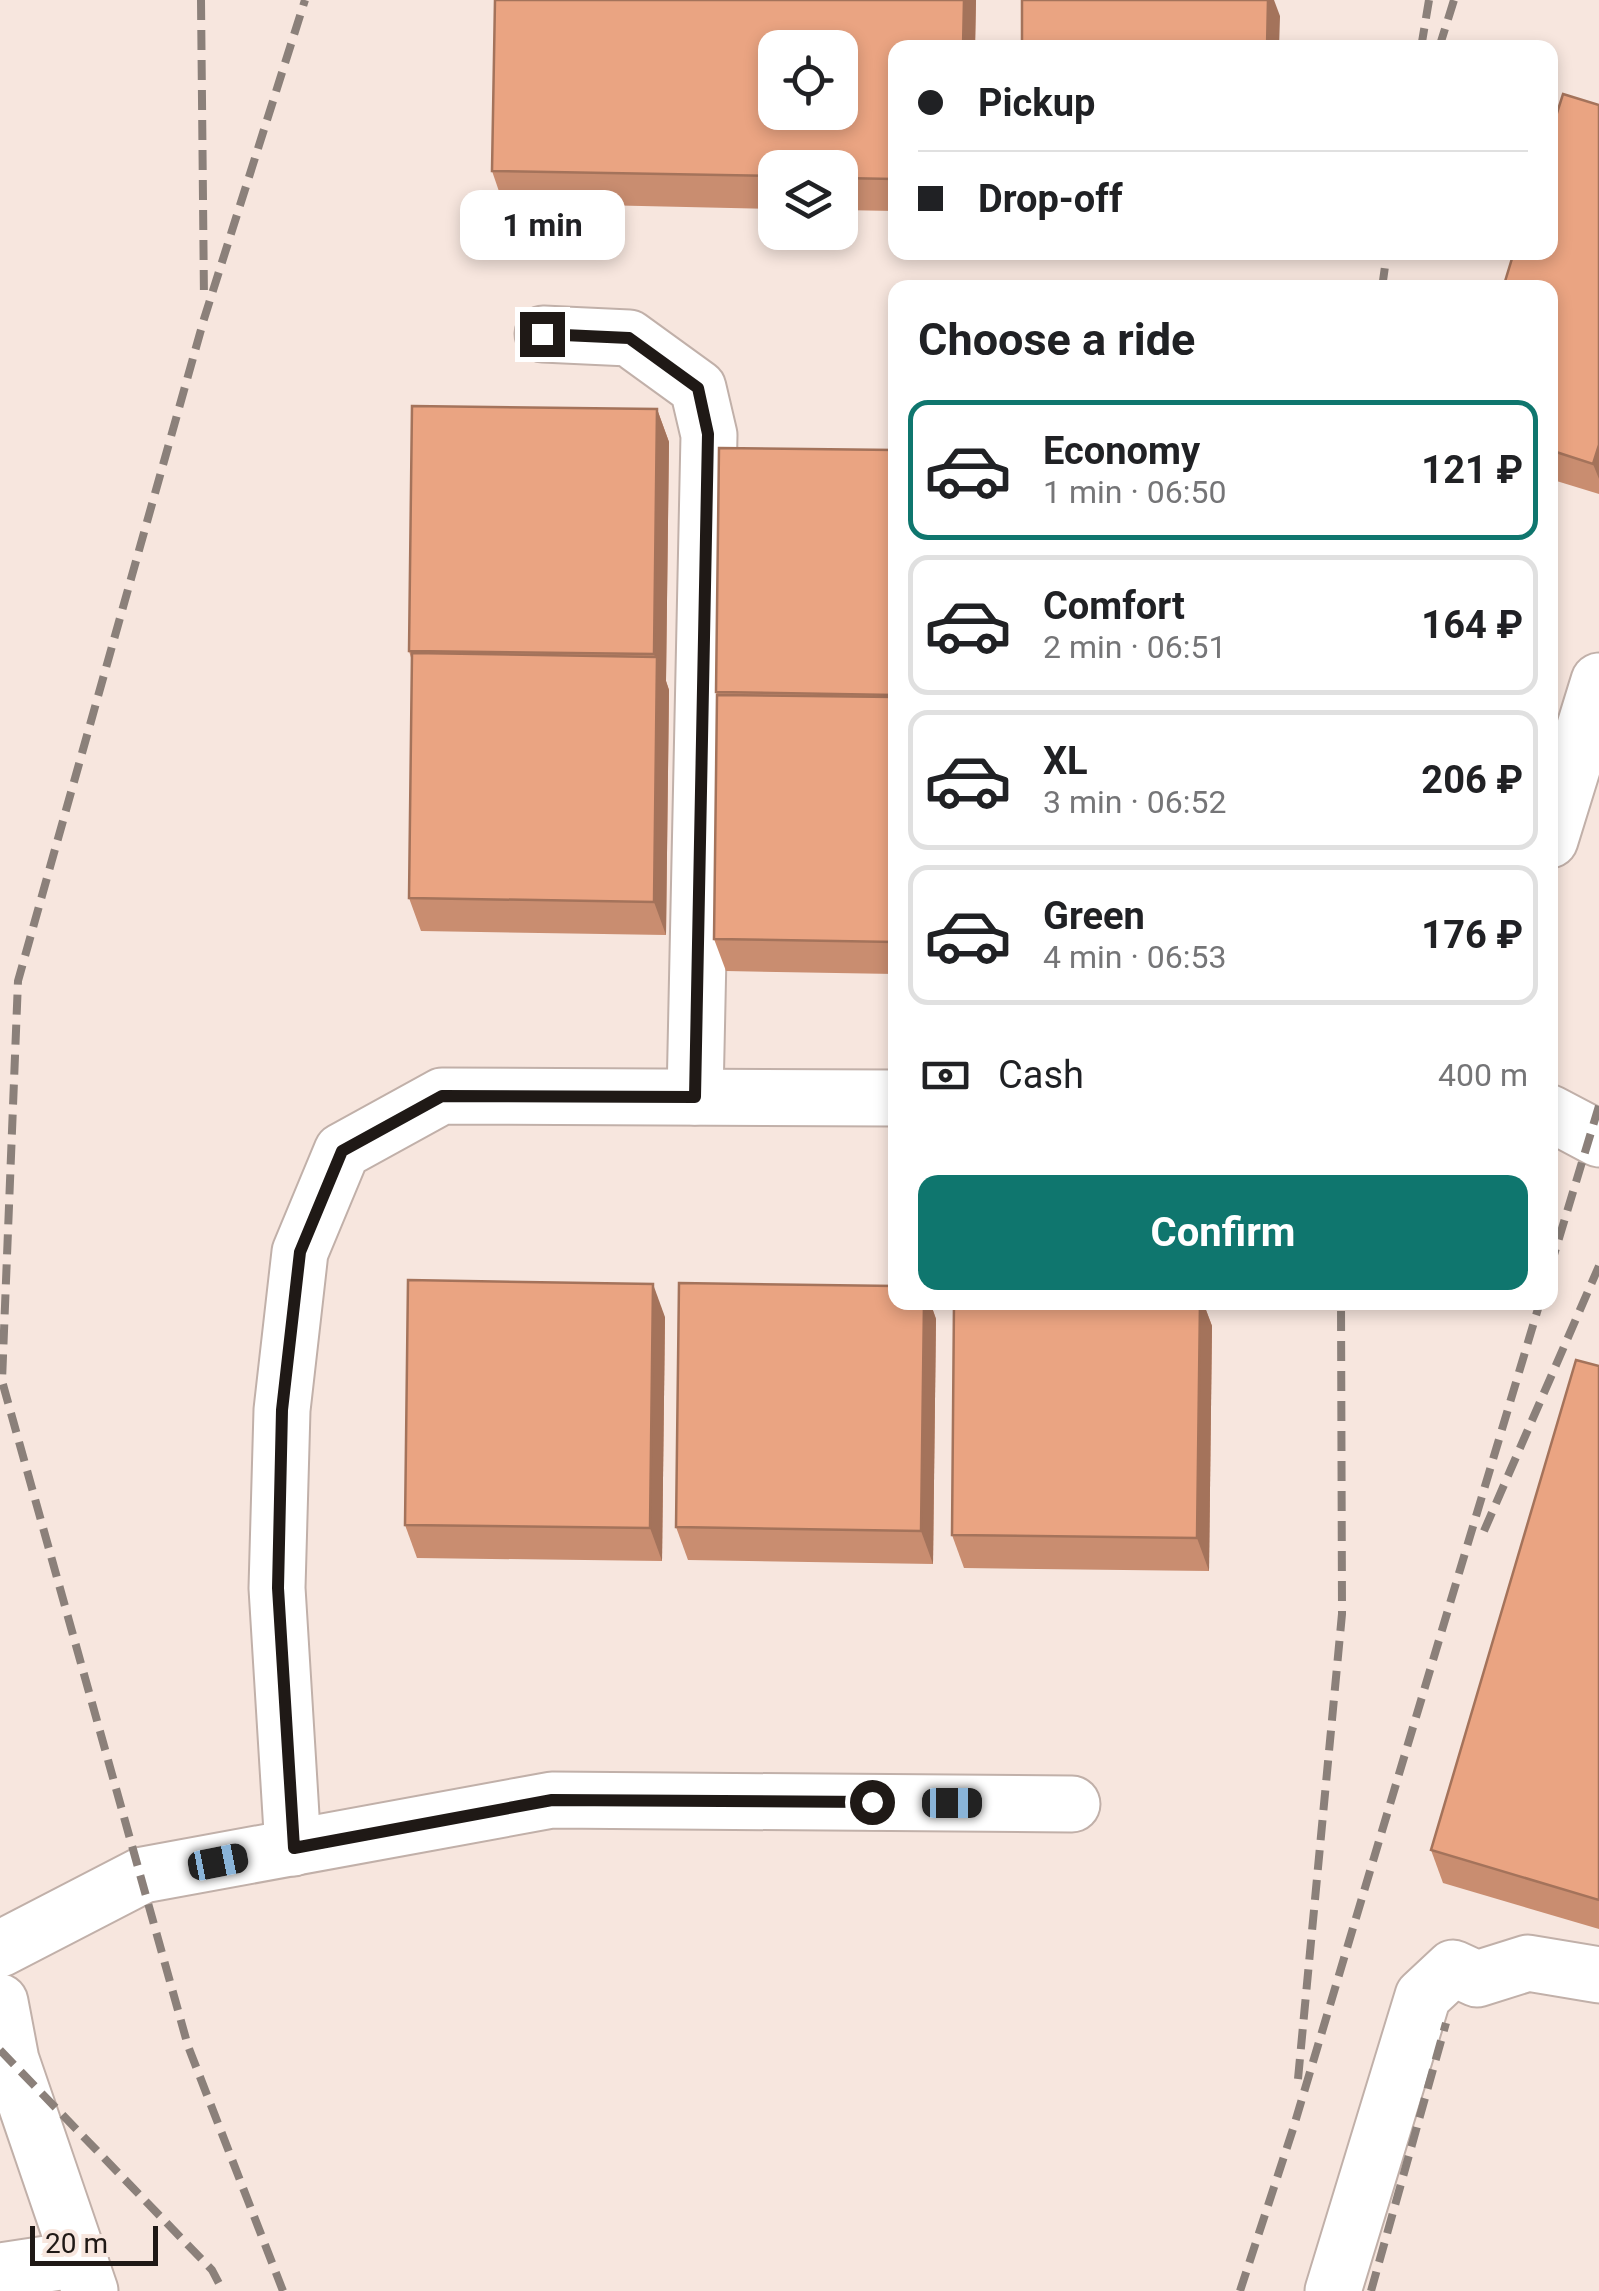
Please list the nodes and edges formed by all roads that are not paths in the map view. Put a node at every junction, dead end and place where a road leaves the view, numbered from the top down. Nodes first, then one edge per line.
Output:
1 (542, 334) dead end
2 (1599, 681) edge
3 (1558, 814) edge
4 (695, 1097) junction
5 (888, 1098) edge
6 (1558, 1118) edge
7 (1599, 1139) edge
8 (1072, 1804) dead end
9 (294, 1848) junction
10 (0, 1949) edge
11 (1599, 1974) edge
12 (0, 2002) edge
13 (0, 2270) edge
14 (85, 2275) edge
15 (1333, 2291) edge

1 - 4 street
2 - 3 street
4 - 5 street
4 - 9 street
6 - 7 street
8 - 9 street
9 - 10 street
11 - 15 street
12 - 14 street
13 - 14 street

